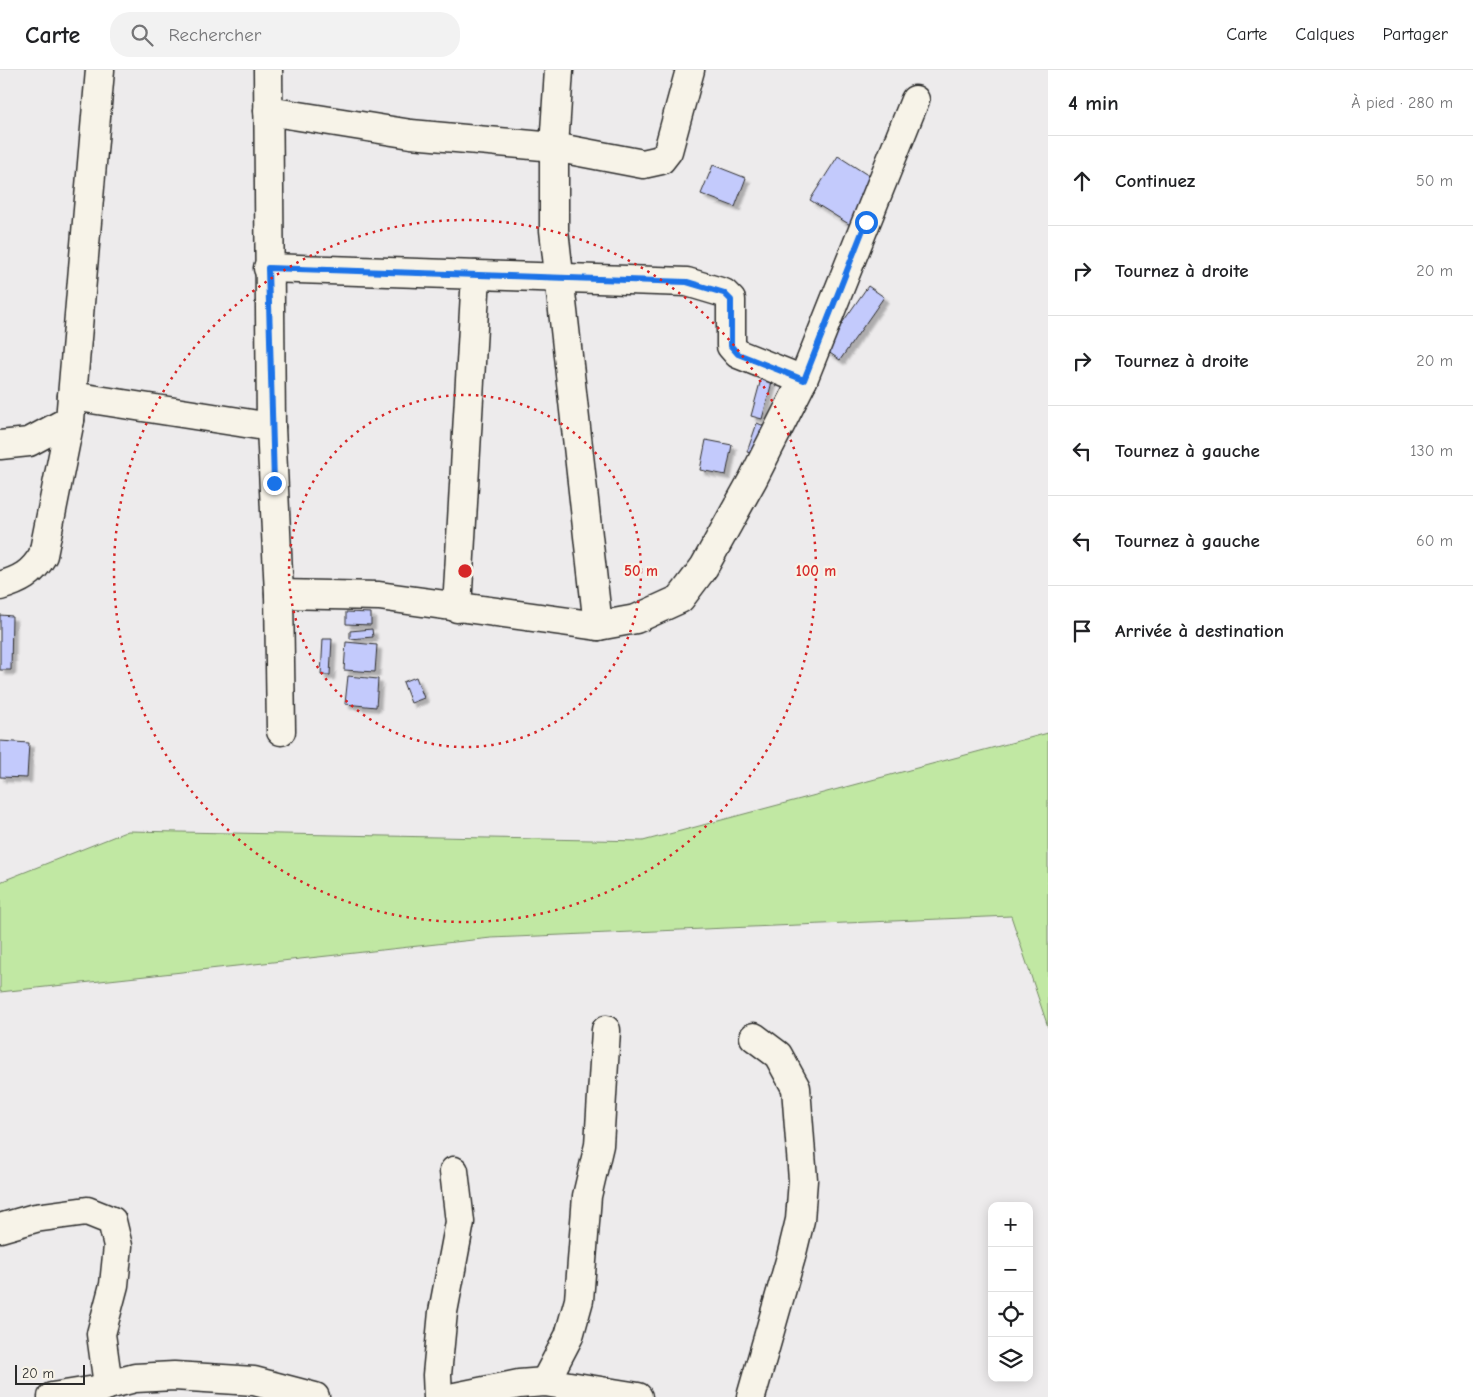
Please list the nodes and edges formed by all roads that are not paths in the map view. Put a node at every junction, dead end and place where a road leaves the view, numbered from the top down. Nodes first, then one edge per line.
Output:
1 (100, 70) edge
2 (268, 70) edge
3 (559, 70) edge
4 (690, 70) edge
5 (915, 100) dead end
6 (268, 112) junction
7 (554, 147) junction
8 (268, 268) junction
9 (476, 275) junction
10 (561, 278) junction
11 (804, 380) junction
12 (71, 408) junction
13 (271, 427) junction
14 (0, 445) edge
15 (0, 586) edge
16 (279, 594) junction
17 (457, 608) junction
18 (598, 626) junction
19 (281, 731) dead end
20 (606, 1030) dead end
21 (754, 1037) dead end
22 (454, 1171) dead end
23 (0, 1228) edge
24 (545, 1382) junction
25 (108, 1385) junction
26 (52, 1397) edge
27 (315, 1397) edge
28 (438, 1397) edge
29 (455, 1397) edge
30 (638, 1397) edge
31 (750, 1397) edge

1 - 12 street
2 - 6 street
3 - 7 street
4 - 7 street
5 - 11 street
6 - 7 street
6 - 8 street
7 - 10 street
8 - 9 street
8 - 13 street
9 - 10 street
9 - 17 street
10 - 11 street
10 - 18 street
11 - 18 street
12 - 13 street
12 - 14 street
12 - 15 street
13 - 16 street
16 - 17 street
16 - 19 street
17 - 18 street
20 - 24 street
21 - 31 street
22 - 28 street
23 - 25 street
24 - 29 street
24 - 30 street
25 - 26 street
25 - 27 street

